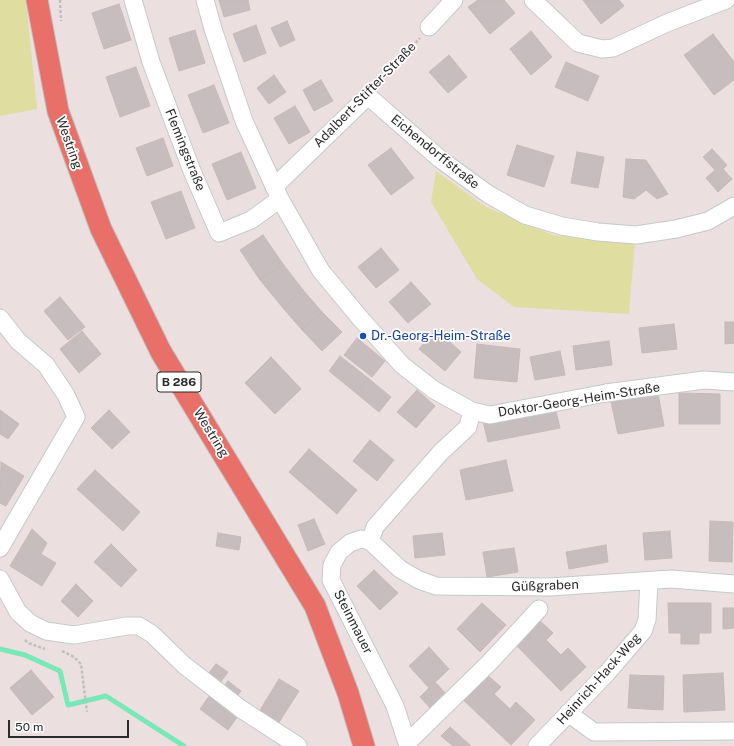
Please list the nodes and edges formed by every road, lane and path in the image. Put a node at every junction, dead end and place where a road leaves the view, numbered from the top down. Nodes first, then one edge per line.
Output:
1 (37, 0) edge
2 (60, 0) edge
3 (133, 0) edge
4 (205, 0) edge
5 (454, 0) edge
6 (533, 0) edge
7 (726, 0) edge
8 (61, 23) dead end
9 (429, 27) joint
10 (368, 96) junction
11 (277, 193) junction
12 (734, 206) edge
13 (0, 318) edge
14 (734, 382) edge
15 (472, 411) junction
16 (370, 541) junction
17 (0, 548) edge
18 (0, 579) edge
19 (649, 581) junction
20 (734, 584) edge
21 (539, 609) dead end
22 (85, 693) dead end
23 (87, 712) dead end
24 (568, 714) junction
25 (734, 731) edge
26 (407, 745) edge
27 (298, 746) edge
28 (364, 746) edge
29 (537, 746) edge

1 - 28 main road, Westring / B 286
2 - 8 path
3 - 11 street, Flemingstraße
4 - 11 street, Doktor-Georg-Heim-Straße
5 - 9 street
6 - 7 street
9 - 10 path, Adalbert-Stifter-Straße
10 - 11 street, Adalbert-Stifter-Straße
10 - 12 street, Eichendorffstraße
11 - 15 street, Doktor-Georg-Heim-Straße
13 - 17 street
14 - 15 street, Doktor-Georg-Heim-Straße
15 - 16 street
16 - 19 street, Güßgraben
16 - 26 street, Steinmauer
18 - 27 street
19 - 20 street, Güßgraben
19 - 24 street, Heinrich-Hack-Weg
21 - 26 street
22 - 23 path
24 - 25 street
24 - 29 street, Heinrich-Hack-Weg

